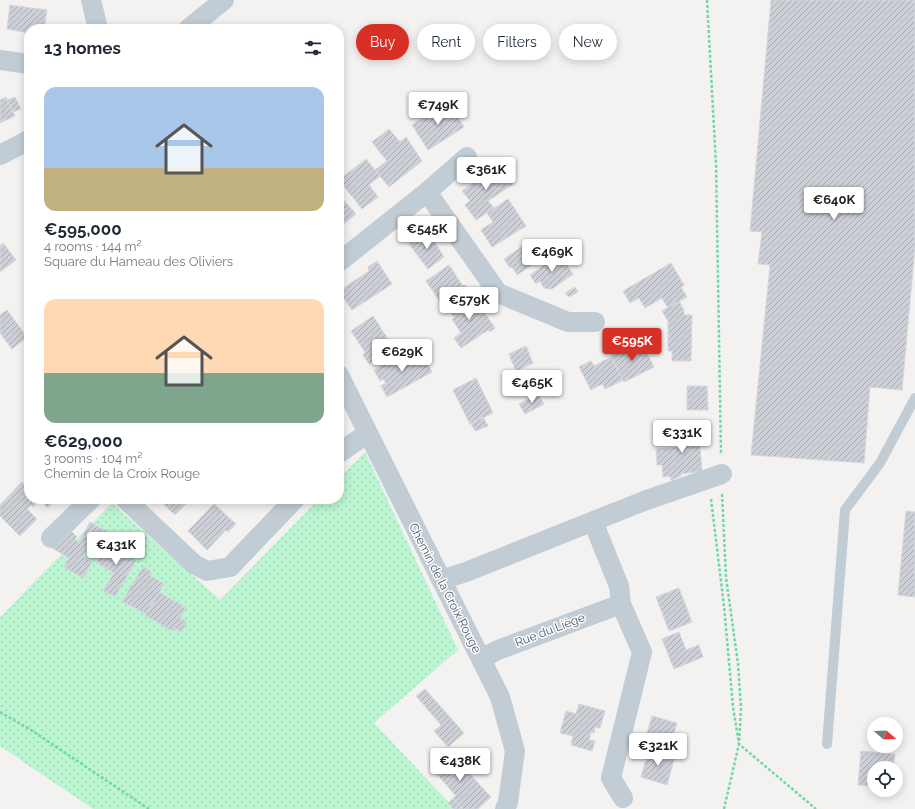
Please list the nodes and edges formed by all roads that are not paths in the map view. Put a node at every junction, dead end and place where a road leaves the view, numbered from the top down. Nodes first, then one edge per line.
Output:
1 (91, 0) edge
2 (220, 1) edge
3 (97, 24) edge
4 (194, 24) edge
5 (0, 60) edge
6 (24, 63) edge
7 (24, 143) edge
8 (0, 155) edge
9 (467, 157) dead end
10 (427, 192) junction
11 (344, 258) edge
12 (594, 322) dead end
13 (344, 385) edge
14 (915, 398) edge
15 (368, 433) junction
16 (344, 450) edge
17 (722, 474) road end
18 (86, 504) edge
19 (130, 504) edge
20 (290, 504) edge
21 (594, 521) junction
22 (51, 538) dead end
23 (441, 580) junction
24 (620, 604) junction
25 (481, 659) junction
26 (827, 744) dead end
27 (623, 798) dead end
28 (505, 809) edge

1 - 3 street
2 - 4 street
5 - 6 street
7 - 8 street
9 - 10 street
10 - 11 street
10 - 12 street
13 - 15 street, Chemin de la Croix Rouge
14 - 26 lane
15 - 16 street
15 - 23 street, Chemin de la Croix Rouge
17 - 21 street
18 - 22 street
19 - 20 street
21 - 23 street
21 - 24 street
23 - 25 street, Chemin de la Croix Rouge
24 - 25 street, Rue du Liège
24 - 27 street
25 - 28 street, Chemin de la Croix Rouge

